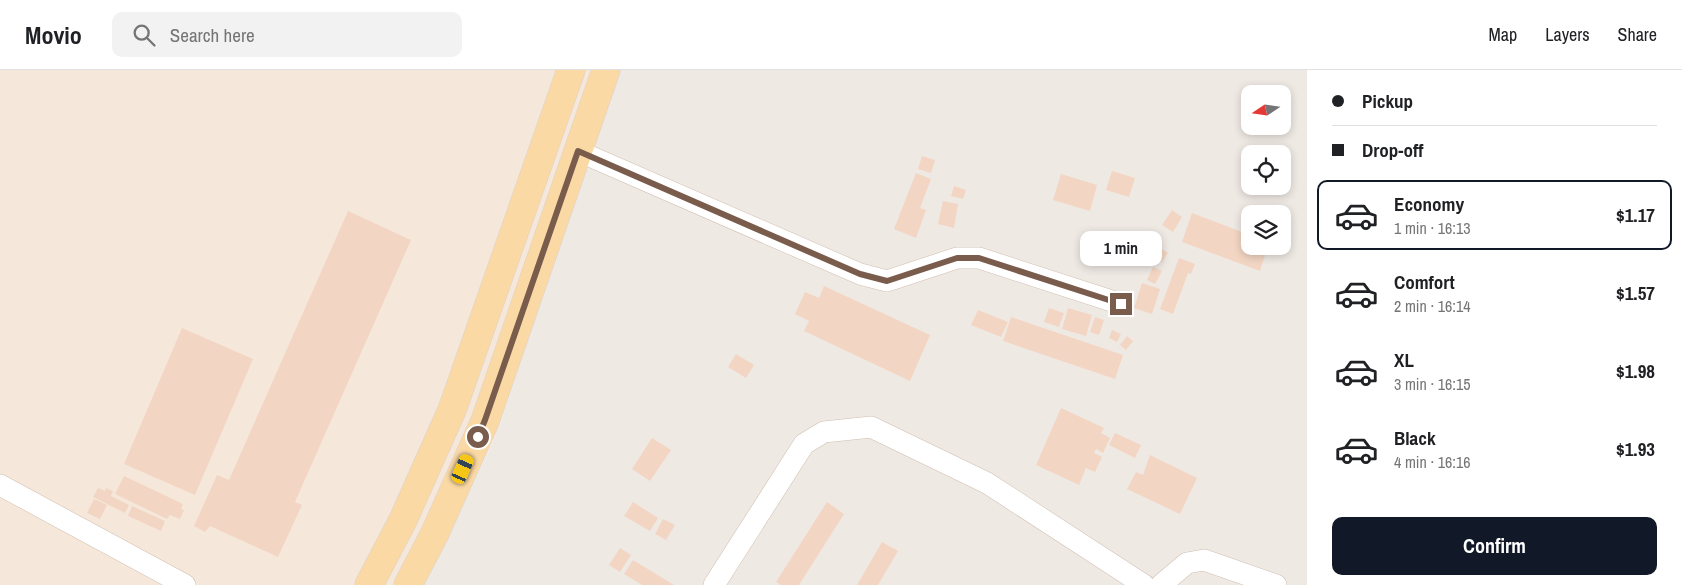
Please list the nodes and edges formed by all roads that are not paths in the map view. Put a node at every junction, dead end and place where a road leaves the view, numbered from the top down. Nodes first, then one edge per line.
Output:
1 (571, 70) edge
2 (606, 70) edge
3 (578, 151) junction
4 (1121, 304) dead end
5 (0, 485) edge
6 (185, 585) edge
7 (369, 585) edge
8 (408, 585) edge
9 (714, 585) edge
10 (1144, 585) edge
11 (1161, 585) edge
12 (1276, 585) edge

1 - 7 main road
2 - 3 main road
3 - 4 lane
3 - 8 main road
5 - 6 lane
9 - 10 lane
11 - 12 lane

